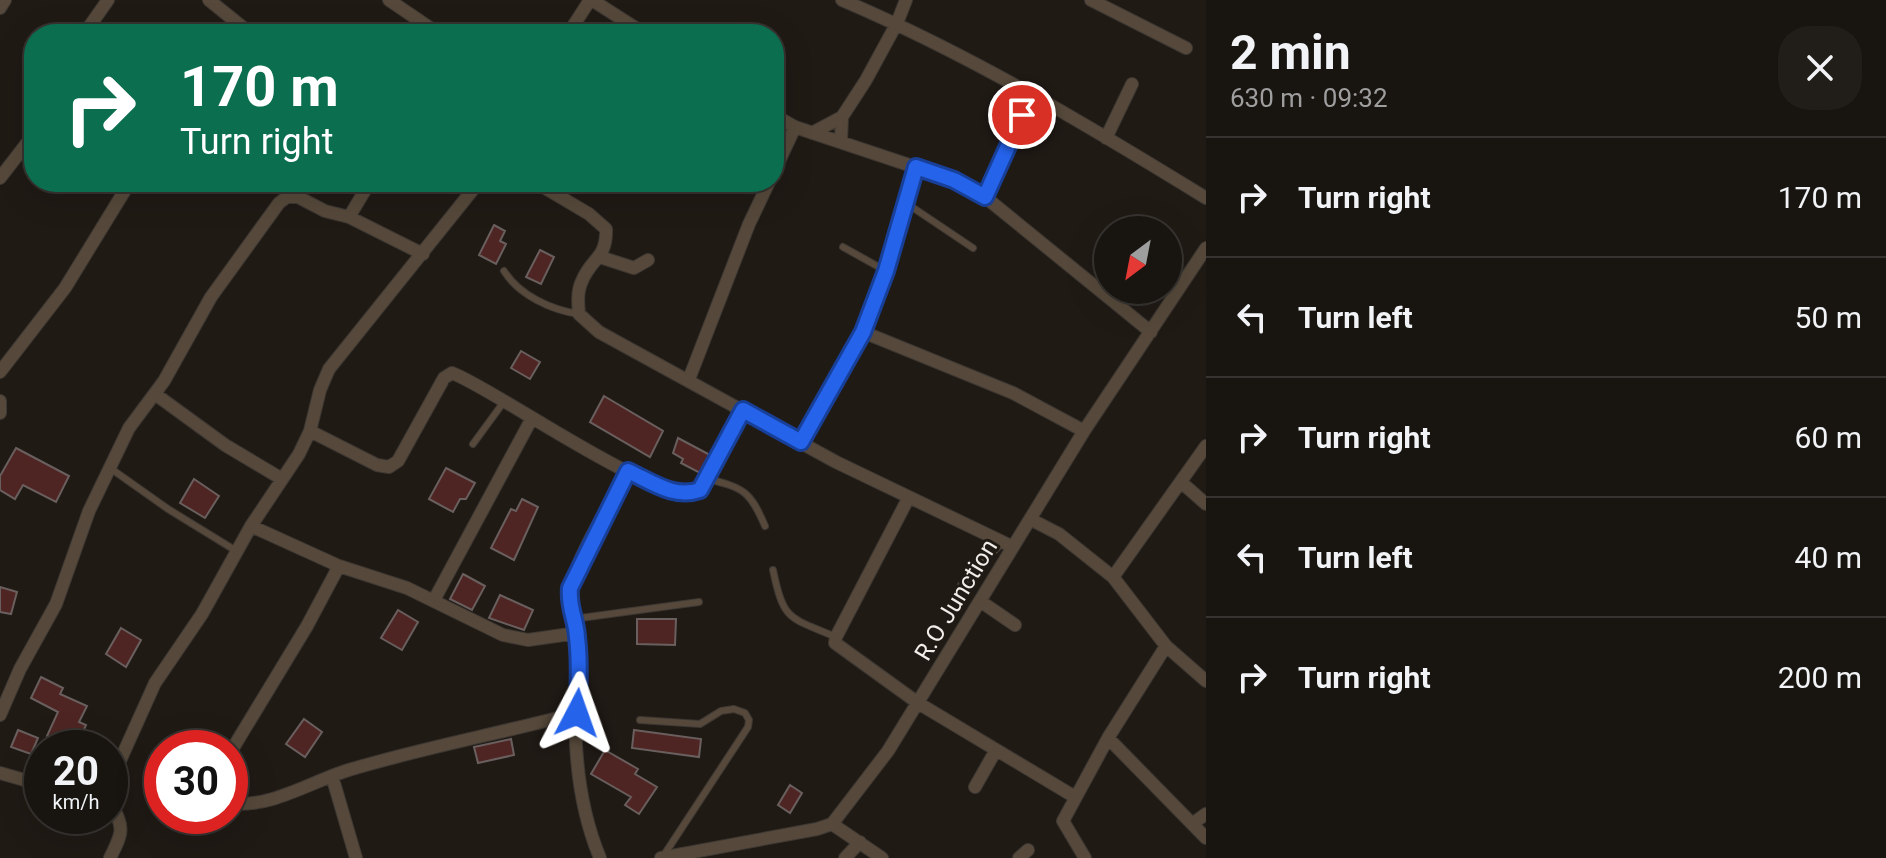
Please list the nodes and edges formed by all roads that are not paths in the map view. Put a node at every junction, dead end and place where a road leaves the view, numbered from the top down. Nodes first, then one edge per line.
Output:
1 (5, 0) edge
2 (108, 0) edge
3 (209, 0) edge
4 (389, 0) edge
5 (591, 0) edge
6 (842, 0) edge
7 (906, 0) edge
8 (1091, 0) edge
9 (0, 8) edge
10 (897, 23) junction
11 (91, 24) edge
12 (228, 24) edge
13 (424, 24) edge
14 (575, 24) edge
15 (629, 24) edge
16 (1186, 48) dead end
17 (1132, 84) dead end
18 (1022, 115) dead end
19 (842, 117) junction
20 (784, 121) edge
21 (795, 127) junction
22 (812, 133) junction
23 (1106, 138) junction
24 (841, 141) junction
25 (24, 147) edge
26 (784, 151) edge
27 (916, 167) junction
28 (0, 178) edge
29 (124, 192) edge
30 (364, 192) edge
31 (471, 192) edge
32 (552, 192) edge
33 (764, 192) edge
34 (985, 197) junction
35 (1206, 198) edge
36 (905, 203) junction
37 (349, 217) junction
38 (843, 247) dead end
39 (973, 248) dead end
40 (1206, 248) edge
41 (423, 254) junction
42 (600, 257) junction
43 (648, 260) dead end
44 (504, 271) dead end
45 (886, 271) junction
46 (579, 314) junction
47 (863, 332) junction
48 (1151, 332) junction
49 (0, 372) edge
50 (689, 379) junction
51 (155, 394) junction
52 (0, 401) edge
53 (503, 403) junction
54 (743, 410) junction
55 (0, 413) edge
56 (531, 420) junction
57 (310, 431) junction
58 (1084, 431) junction
59 (801, 442) junction
60 (473, 444) dead end
61 (1206, 446) edge
62 (110, 468) junction
63 (628, 471) junction
64 (282, 479) junction
65 (708, 479) junction
66 (1181, 482) junction
67 (909, 497) junction
68 (1206, 504) edge
69 (1030, 519) junction
70 (251, 526) junction
71 (765, 526) dead end
72 (1008, 545) junction
73 (238, 552) junction
74 (339, 566) junction
75 (773, 570) dead end
76 (1113, 577) junction
77 (961, 585) dead end
78 (434, 600) junction
79 (980, 601) junction
80 (699, 602) dead end
81 (573, 619) junction
82 (1015, 625) dead end
83 (577, 633) junction
84 (836, 637) junction
85 (1166, 646) junction
86 (1206, 681) edge
87 (918, 703) junction
88 (577, 713) junction
89 (0, 715) edge
90 (640, 720) dead end
91 (244, 730) edge
92 (1108, 738) junction
93 (128, 743) edge
94 (996, 750) junction
95 (0, 773) edge
96 (332, 776) junction
97 (24, 780) edge
98 (975, 787) dead end
99 (1075, 797) junction
100 (248, 804) edge
101 (1206, 814) edge
102 (832, 824) junction
103 (1192, 824) junction
104 (121, 834) edge
105 (1206, 838) edge
106 (860, 842) junction
107 (110, 858) edge
108 (356, 858) edge
109 (600, 858) edge
110 (662, 858) edge
111 (845, 858) edge
112 (882, 858) edge
113 (1085, 858) edge

1 - 9 street
2 - 11 street
3 - 12 street
4 - 13 street
5 - 14 street
5 - 15 street
6 - 10 street
7 - 10 street
8 - 16 street
10 - 19 street
10 - 23 street
17 - 23 street
18 - 34 street
19 - 22 street
19 - 24 street
20 - 21 street
21 - 22 street
21 - 26 street
22 - 24 street
23 - 35 street
24 - 27 street
25 - 28 street
27 - 34 street
27 - 36 street
29 - 49 street
30 - 37 street
31 - 41 street
32 - 42 street
33 - 50 street
34 - 48 street
36 - 39 lane
36 - 45 street
37 - 41 street
37 - 51 street
38 - 45 lane
40 - 48 street, R.O Junction
41 - 57 street
42 - 43 street
42 - 46 street
44 - 46 lane
45 - 47 street
46 - 50 street
47 - 58 street
47 - 59 street
48 - 58 street, R.O Junction
50 - 54 street
51 - 62 street
51 - 64 street
52 - 55 street
53 - 56 street
53 - 57 street
53 - 60 lane
54 - 59 street
54 - 65 street
56 - 63 street
56 - 78 street
57 - 64 street
58 - 69 street, R.O Junction
59 - 67 street
61 - 66 street
62 - 73 lane
62 - 89 street
63 - 65 street
63 - 81 street
64 - 70 street
65 - 71 lane
66 - 68 street
66 - 76 street
67 - 72 street
67 - 84 street
69 - 72 street, R.O Junction
69 - 76 street
70 - 73 street
70 - 74 street
72 - 77 lane
72 - 79 street, R.O Junction
73 - 93 street
74 - 78 street
74 - 91 street
75 - 84 lane
76 - 85 street
78 - 83 street
79 - 82 street
79 - 87 street, R.O Junction
80 - 81 lane
81 - 83 street
83 - 88 street
84 - 87 street
85 - 86 street
85 - 92 street
87 - 94 street
87 - 102 street, R.O Junction
88 - 96 street
88 - 109 street
90 - 110 lane
92 - 99 street
92 - 103 street
94 - 98 street
94 - 99 street
95 - 97 street
96 - 100 street
96 - 108 street
99 - 113 street
101 - 103 street
102 - 106 street
102 - 110 street
103 - 105 street
104 - 107 street
106 - 111 street
106 - 112 street

